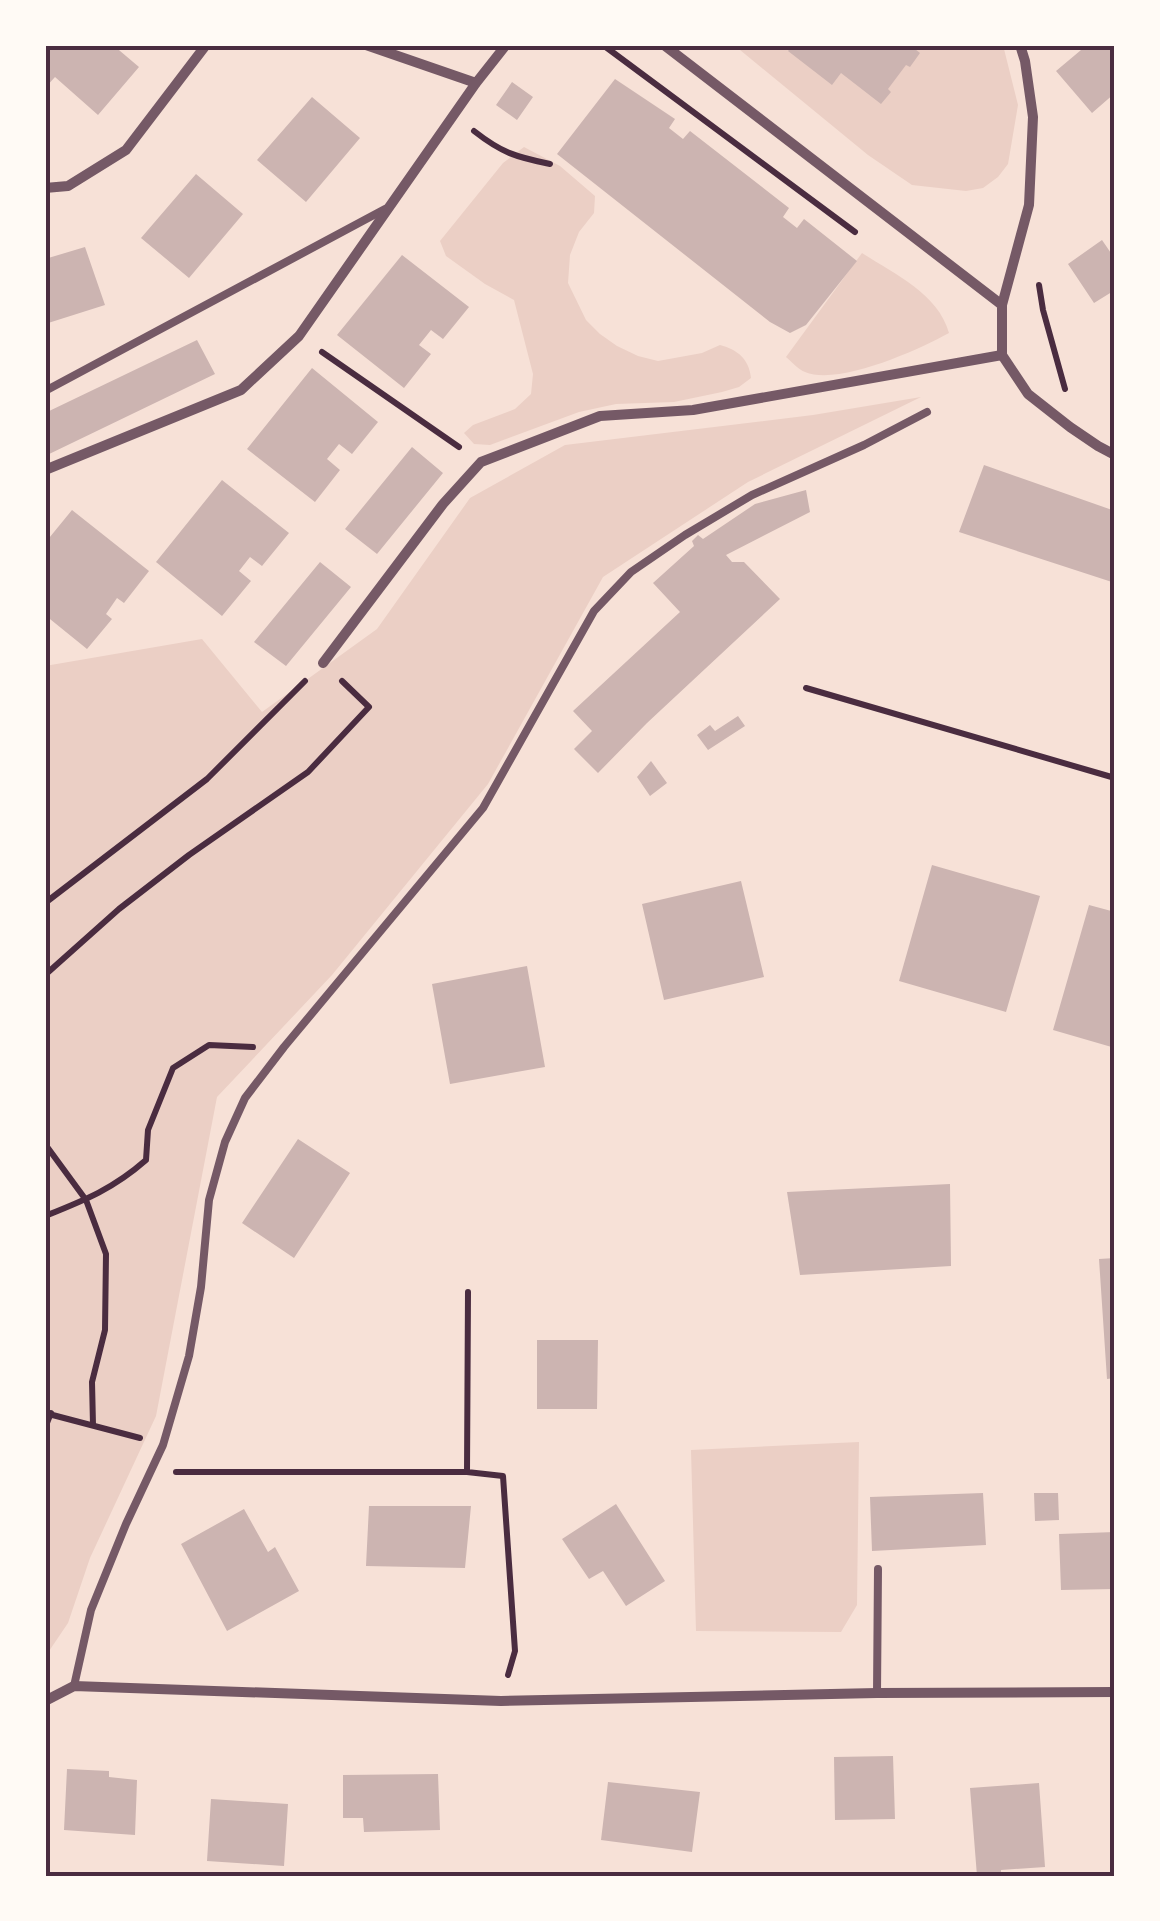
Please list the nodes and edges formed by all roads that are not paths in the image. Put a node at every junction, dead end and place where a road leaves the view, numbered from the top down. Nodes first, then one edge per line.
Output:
1 (206, 45) edge
2 (366, 45) edge
3 (506, 45) edge
4 (664, 45) edge
5 (1020, 45) edge
6 (476, 83) junction
7 (45, 188) edge
8 (390, 206) junction
9 (1002, 305) junction
10 (1002, 355) junction
11 (45, 390) edge
12 (928, 412) dead end
13 (1115, 454) edge
14 (45, 470) edge
15 (323, 663) road end
16 (878, 1569) dead end
17 (74, 1686) junction
18 (1115, 1692) edge
19 (878, 1693) junction
20 (45, 1701) edge

1 - 7 street
2 - 6 street
3 - 6 street
4 - 9 street
5 - 9 street
6 - 8 street
8 - 11 lane
8 - 14 street
9 - 10 street
10 - 13 street
10 - 15 street
12 - 17 lane
16 - 19 lane
17 - 19 street
17 - 20 street
18 - 19 street

